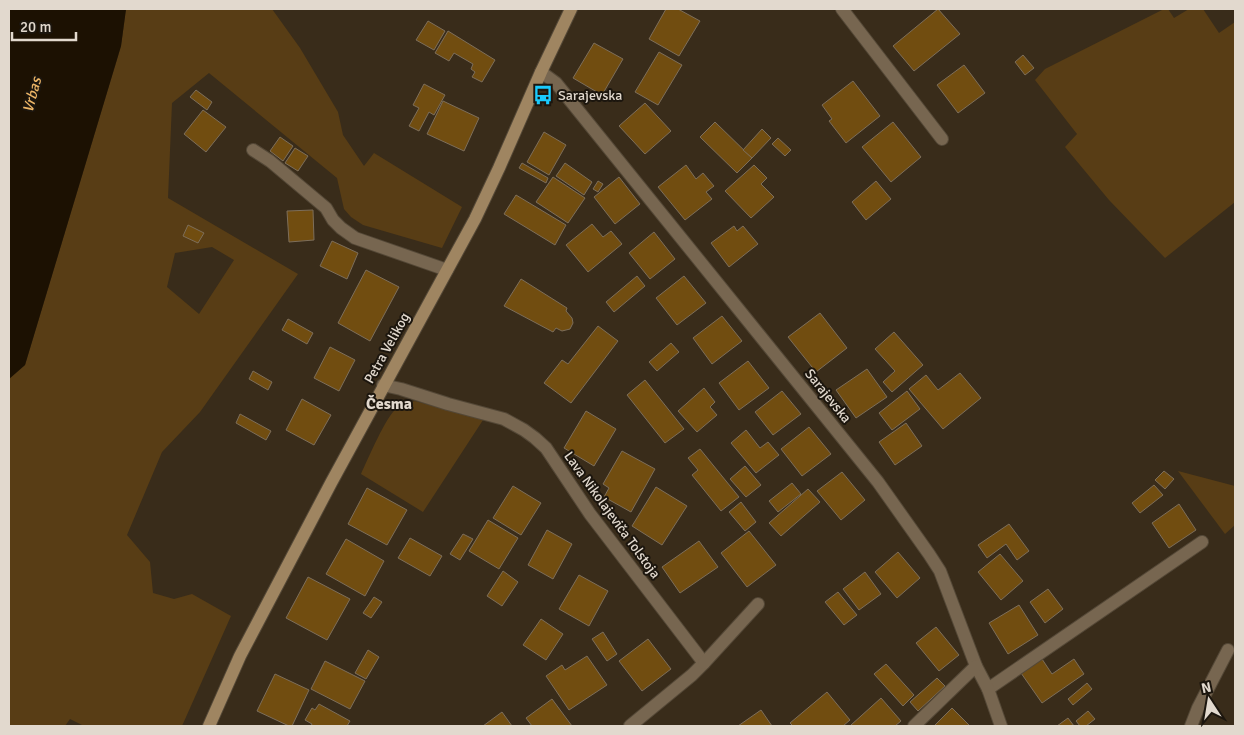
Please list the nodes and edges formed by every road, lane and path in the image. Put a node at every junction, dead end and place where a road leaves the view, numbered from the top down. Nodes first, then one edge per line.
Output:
1 (571, 9) edge
2 (842, 9) edge
3 (541, 72) junction
4 (942, 139) dead end
5 (252, 150) dead end
6 (447, 270) junction
7 (384, 385) junction
8 (1202, 542) dead end
9 (758, 604) dead end
10 (1228, 650) dead end
11 (704, 663) junction
12 (976, 666) junction
13 (988, 689) junction
14 (209, 726) edge
15 (630, 726) edge
16 (914, 726) edge
17 (1001, 726) edge
18 (1191, 726) edge

1 - 3 street, Petra Velikog
2 - 4 street
3 - 6 street, Petra Velikog
3 - 12 street, Sarajevska
5 - 6 street
6 - 7 street, Petra Velikog
7 - 11 street, Lava Nikolajeviča Tolstoja
7 - 14 street, Petra Velikog
8 - 13 street
9 - 11 street
10 - 18 street
11 - 15 street
12 - 13 street, Sarajevska
12 - 16 street
13 - 17 street, Sarajevska

